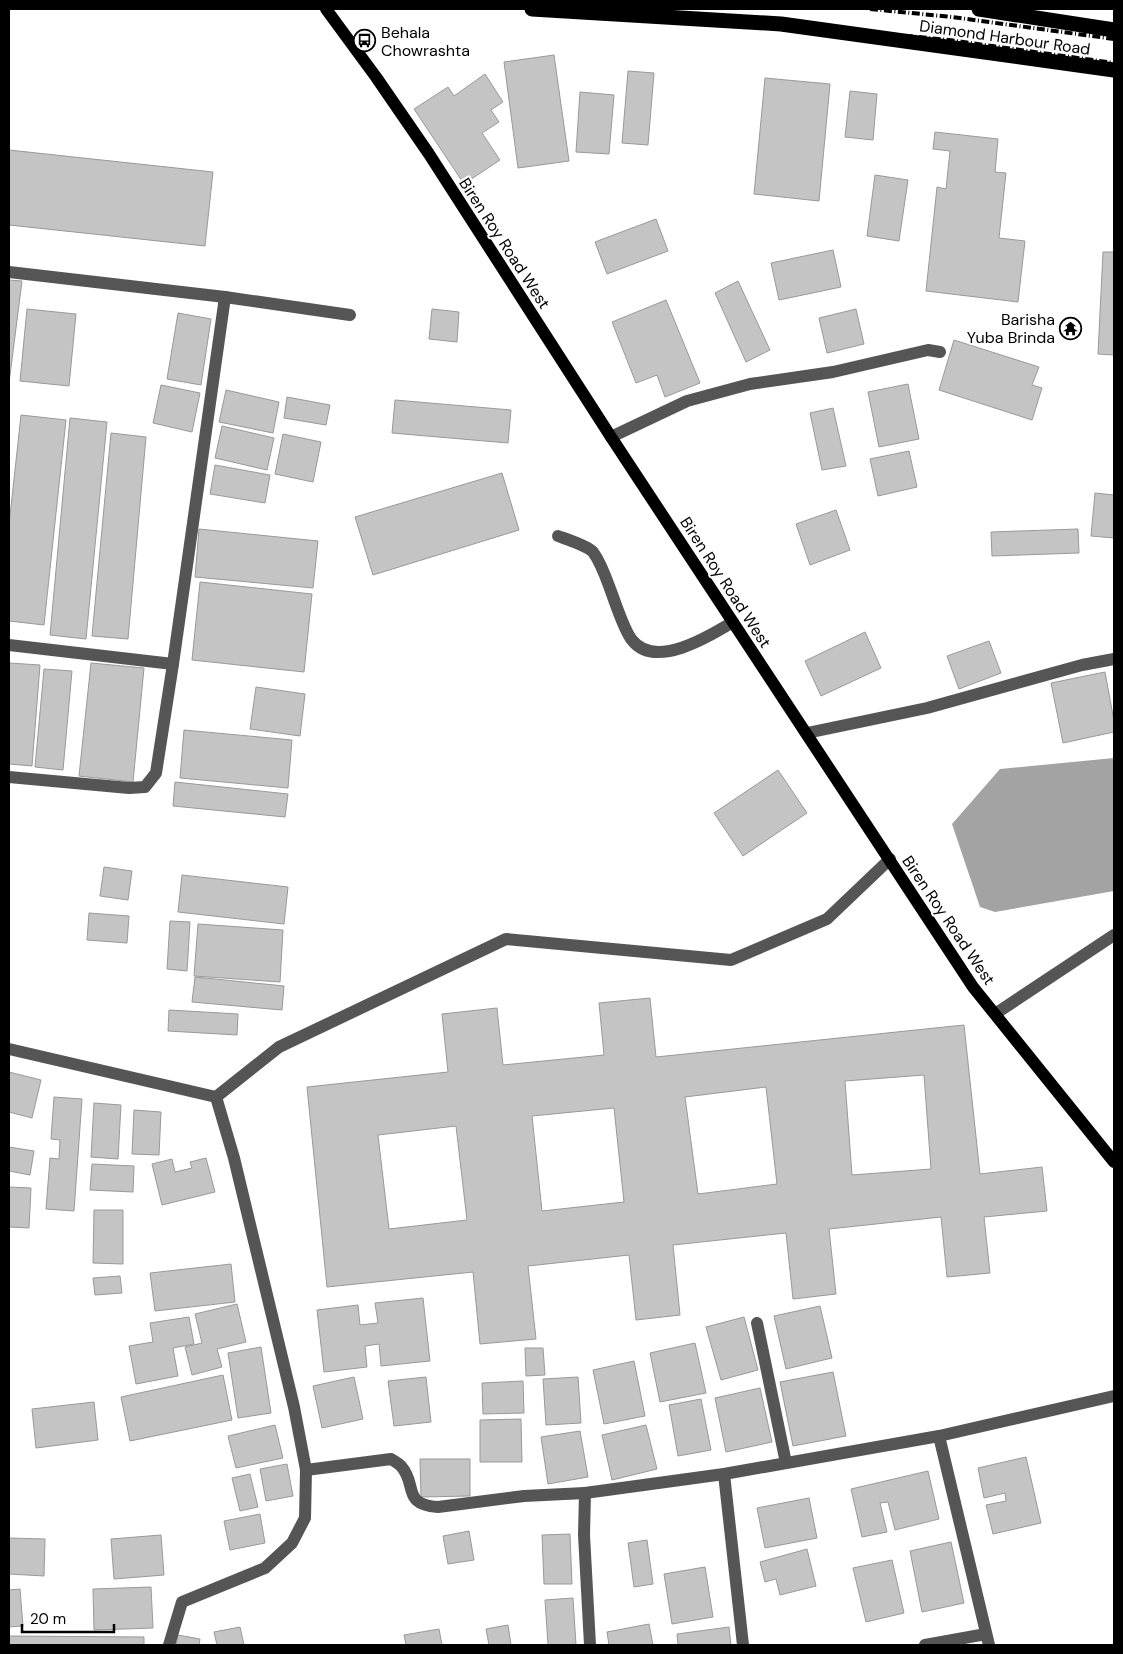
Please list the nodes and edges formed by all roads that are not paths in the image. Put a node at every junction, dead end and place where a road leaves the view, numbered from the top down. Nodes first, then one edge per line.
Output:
1 (326, 9) edge
2 (532, 9) edge
3 (979, 9) edge
4 (710, 14) edge
5 (1114, 30) edge
6 (1114, 70) edge
7 (9, 272) edge
8 (225, 296) junction
9 (350, 315) dead end
10 (940, 352) dead end
11 (611, 437) junction
12 (558, 536) dead end
13 (733, 622) junction
14 (9, 645) edge
15 (1114, 659) edge
16 (173, 664) junction
17 (807, 733) junction
18 (9, 777) edge
19 (890, 859) junction
20 (1114, 935) edge
21 (995, 1014) junction
22 (9, 1049) edge
23 (216, 1097) junction
24 (1114, 1162) edge
25 (756, 1323) dead end
26 (1114, 1396) edge
27 (939, 1436) junction
28 (786, 1463) junction
29 (306, 1470) junction
30 (724, 1474) junction
31 (585, 1492) junction
32 (988, 1640) edge
33 (169, 1645) edge
34 (590, 1645) edge
35 (743, 1645) edge
36 (925, 1645) edge

1 - 11 main road, Biren Roy Road West
2 - 4 highway, Diamond Harbour Road
3 - 5 highway, Diamond Harbour Road
4 - 6 highway, Diamond Harbour Road
7 - 8 street
8 - 9 street
8 - 16 street
10 - 11 street
11 - 13 main road, Biren Roy Road West
12 - 13 street
13 - 17 main road, Biren Roy Road West
14 - 16 street
15 - 17 street
16 - 18 street
17 - 19 main road, Biren Roy Road West
19 - 21 main road, Biren Roy Road West
19 - 23 street
20 - 21 street
21 - 24 main road, Biren Roy Road West
22 - 23 street
23 - 29 street
25 - 28 street
26 - 27 street
27 - 28 street
27 - 32 street
28 - 30 street
29 - 31 street
29 - 33 street
30 - 31 street
30 - 35 street
31 - 34 street
32 - 36 street

